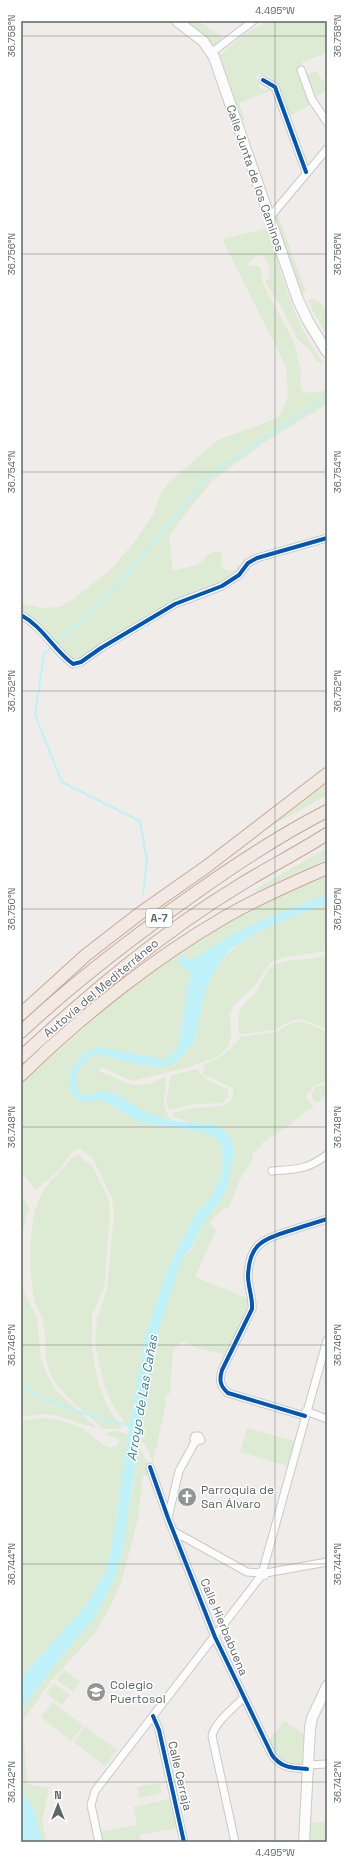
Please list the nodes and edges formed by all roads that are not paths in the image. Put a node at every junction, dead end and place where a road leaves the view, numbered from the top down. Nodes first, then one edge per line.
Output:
1 (178, 21) edge
2 (253, 21) edge
3 (211, 53) junction
4 (302, 70) dead end
5 (263, 80) dead end
6 (327, 122) edge
7 (327, 149) edge
8 (306, 172) junction
9 (270, 217) junction
10 (325, 345) edge
11 (327, 538) edge
12 (21, 614) edge
13 (327, 774) edge
14 (327, 811) edge
15 (327, 835) edge
16 (327, 868) edge
17 (21, 1014) edge
18 (21, 1032) edge
19 (21, 1057) edge
20 (21, 1075) edge
21 (327, 1155) edge
22 (272, 1170) dead end
23 (327, 1219) edge
24 (327, 1340) edge
25 (306, 1413) junction
26 (327, 1419) edge
27 (195, 1442) dead end
28 (150, 1467) dead end
29 (168, 1518) junction
30 (173, 1531) junction
31 (327, 1562) edge
32 (262, 1573) junction
33 (215, 1637) junction
34 (327, 1686) edge
35 (243, 1698) junction
36 (154, 1716) junction
37 (327, 1764) edge
38 (307, 1767) junction
39 (99, 1842) edge
40 (184, 1842) edge
41 (235, 1842) edge
42 (304, 1842) edge

1 - 3 main road, Calle Junta de los Caminos
2 - 3 street
3 - 9 main road, Calle Junta de los Caminos
4 - 6 street
5 - 8 street
7 - 8 street
8 - 9 street
9 - 10 main road, Calle Junta de los Caminos
11 - 12 street
13 - 17 highway
14 - 18 highway, Autovía del Mediterráneo / A-7
15 - 19 highway, Autovía del Mediterráneo / A-7
16 - 20 highway
21 - 22 street
23 - 25 street
24 - 25 street
25 - 26 street
25 - 32 street
27 - 29 street
28 - 29 street, Calle Hierbabuena
29 - 30 street, Calle Hierbabuena
30 - 32 street
30 - 33 street, Calle Hierbabuena
31 - 32 street
32 - 33 street
33 - 35 street, Calle Hierbabuena
33 - 36 street
34 - 38 main road
35 - 38 street, Calle Hierbabuena
35 - 41 street
36 - 39 street
36 - 40 street, Calle Cerraja
37 - 38 street, Calle Hierbabuena
38 - 42 main road

